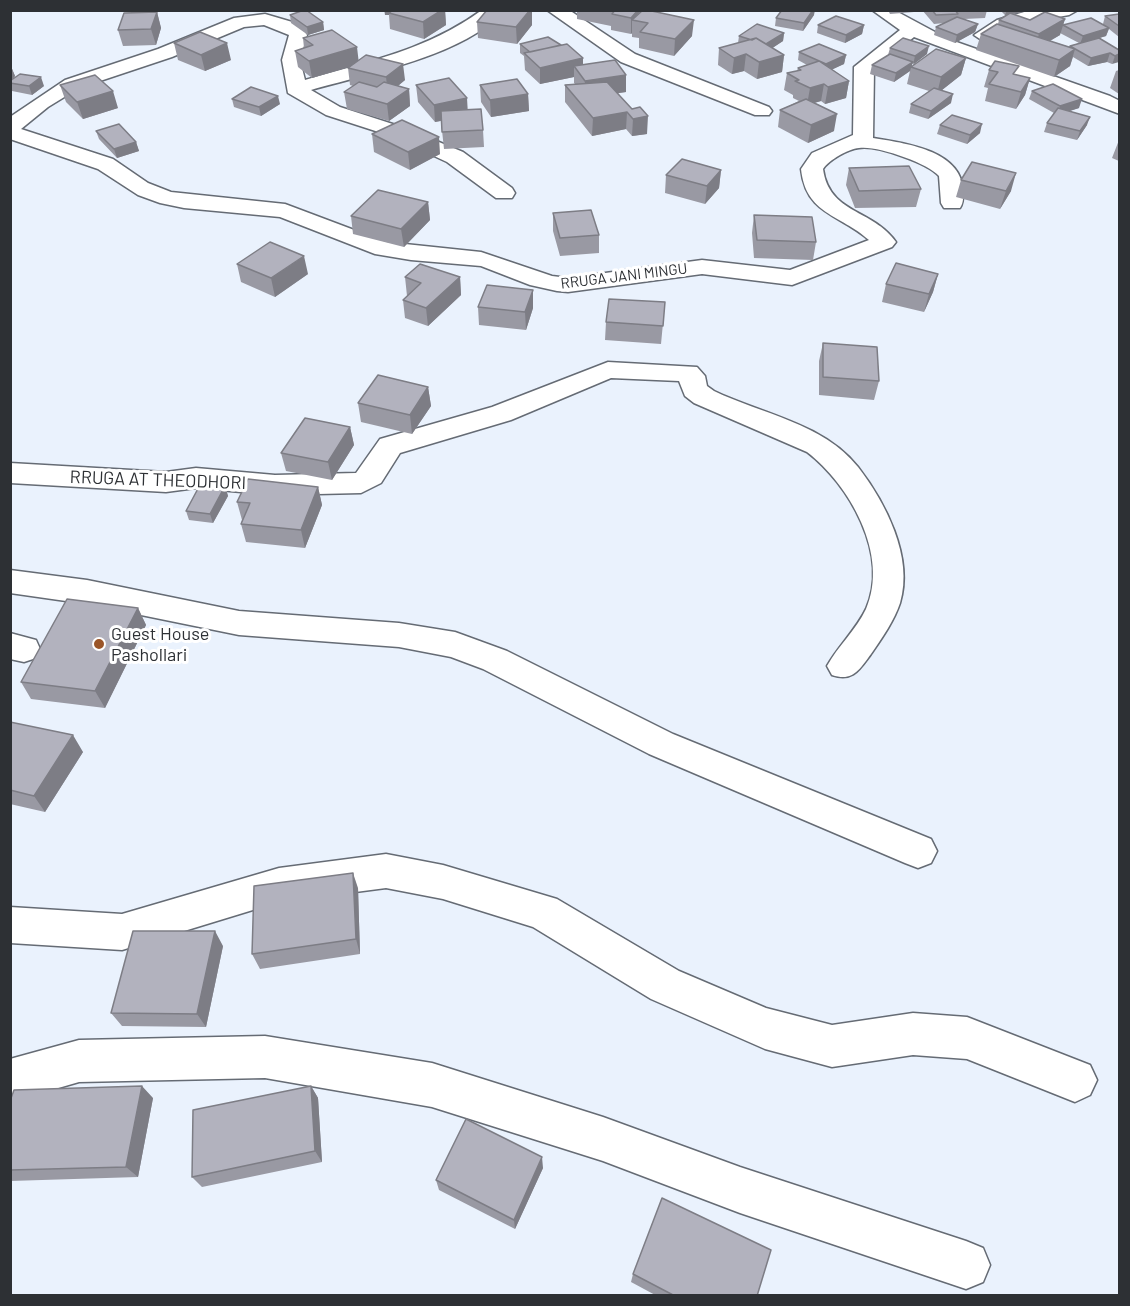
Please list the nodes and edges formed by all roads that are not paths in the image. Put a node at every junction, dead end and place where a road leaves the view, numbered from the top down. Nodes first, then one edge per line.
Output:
1 (236, 10) edge
2 (494, 10) edge
3 (556, 10) edge
4 (881, 10) edge
5 (1069, 10) edge
6 (258, 19) junction
7 (912, 31) junction
8 (962, 50) junction
9 (295, 89) junction
10 (1119, 108) edge
11 (762, 111) dead end
12 (10, 128) edge
13 (10, 133) edge
14 (858, 141) junction
15 (504, 193) dead end
16 (952, 203) dead end
17 (10, 473) edge
18 (10, 581) edge
19 (844, 666) dead end
20 (918, 851) dead end
21 (10, 925) edge
22 (1075, 1080) dead end
23 (10, 1082) edge
24 (966, 1264) dead end

1 - 6 street
2 - 9 street
3 - 11 street
4 - 7 street
5 - 8 street
6 - 9 street
6 - 12 street
7 - 8 street
7 - 14 street
8 - 10 street
9 - 15 street
13 - 14 street, RRUGA JANI MINGU
14 - 16 street
17 - 19 street, RRUGA AT THEODHORI
18 - 20 street
21 - 22 street
23 - 24 street

